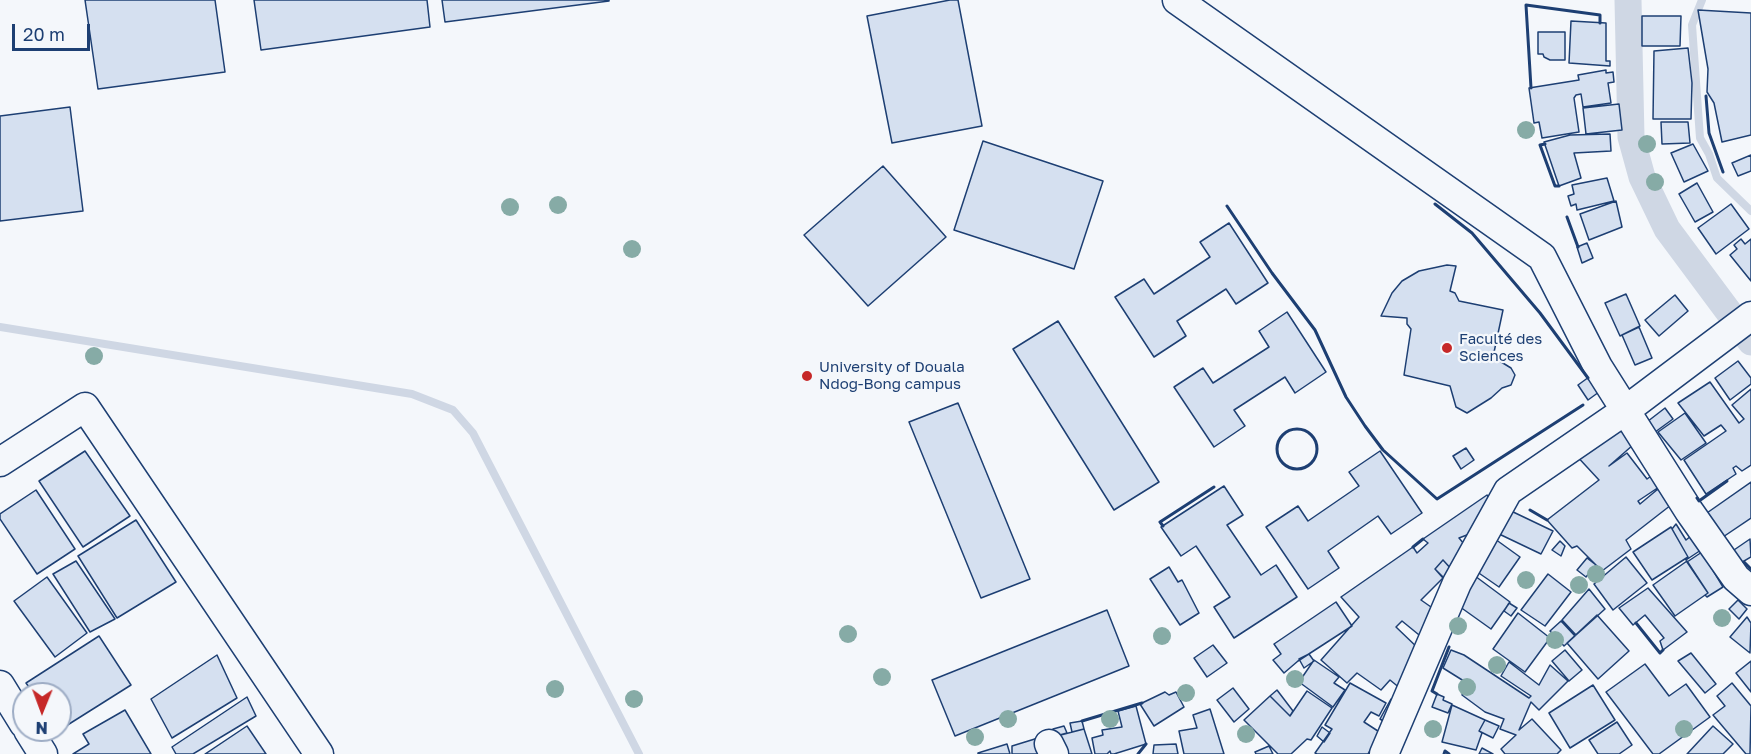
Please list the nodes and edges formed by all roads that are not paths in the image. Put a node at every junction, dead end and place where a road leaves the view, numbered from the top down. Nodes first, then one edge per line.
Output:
1 (1177, 0) edge
2 (1751, 316) edge
3 (1626, 410) junction
4 (0, 462) edge
5 (1751, 591) edge
6 (0, 685) edge
7 (12, 704) edge
8 (319, 754) edge
9 (1384, 754) edge

1 - 3 street
2 - 3 street
3 - 5 street
3 - 9 street
4 - 8 street
6 - 7 street

